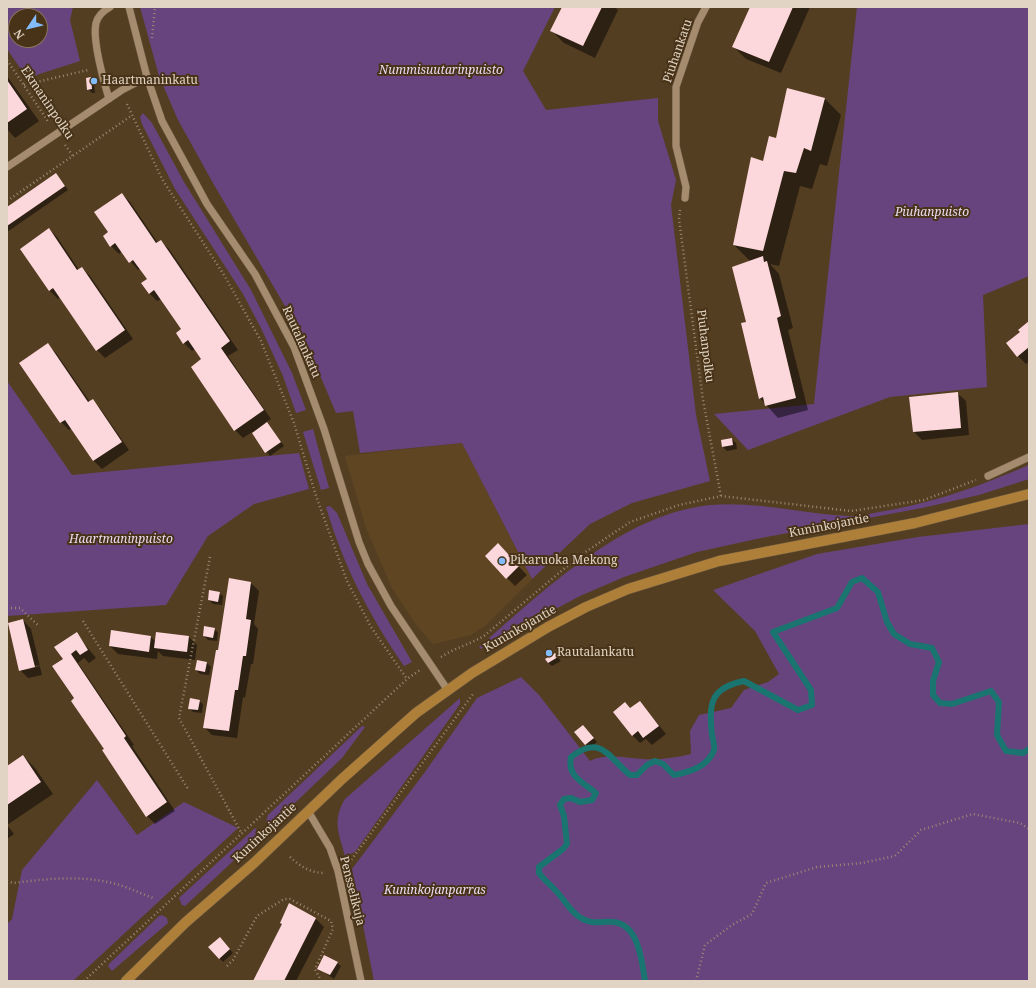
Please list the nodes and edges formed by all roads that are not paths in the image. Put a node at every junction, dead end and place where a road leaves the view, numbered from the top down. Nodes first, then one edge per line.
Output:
1 (110, 7) edge
2 (129, 7) edge
3 (706, 7) edge
4 (147, 77) junction
5 (109, 99) junction
6 (7, 167) edge
7 (685, 198) road end
8 (1029, 457) edge
9 (988, 476) road end
10 (1029, 494) edge
11 (447, 689) junction
12 (308, 811) junction
13 (126, 981) edge
14 (361, 981) edge

1 - 5 street
2 - 4 street, Rautalankatu
3 - 7 street, Piuhankatu
4 - 5 street
4 - 11 street, Rautalankatu
5 - 6 street
8 - 9 street
10 - 11 main road, Kuninkojantie
11 - 12 main road, Kuninkojantie
12 - 13 main road, Kuninkojantie
12 - 14 street, Pensselikuja

